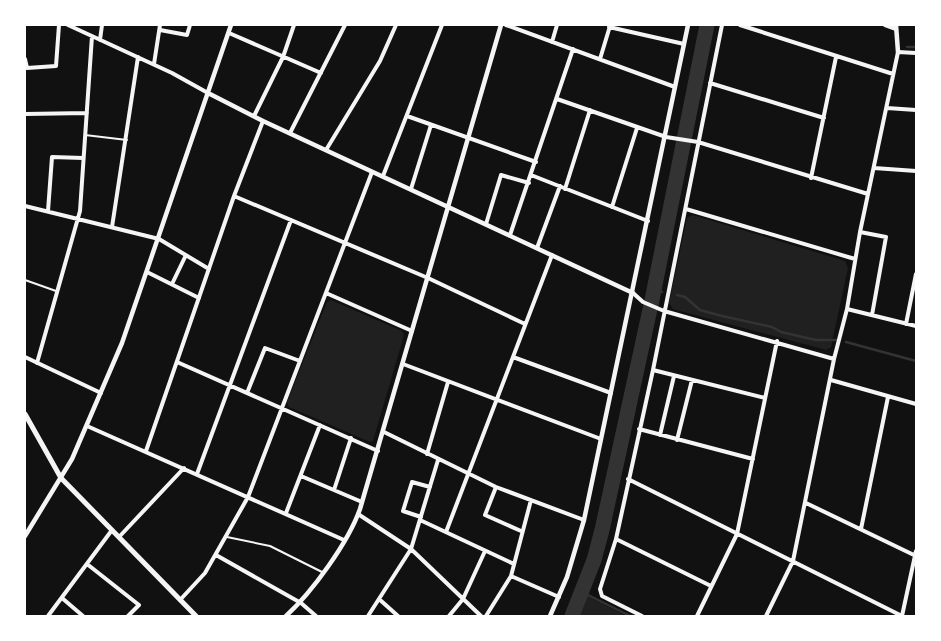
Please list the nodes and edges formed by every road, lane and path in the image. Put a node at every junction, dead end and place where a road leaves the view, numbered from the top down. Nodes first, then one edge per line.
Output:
1 (59, 25) edge
2 (68, 25) edge
3 (102, 25) edge
4 (190, 25) edge
5 (231, 25) edge
6 (294, 25) edge
7 (345, 25) edge
8 (396, 25) edge
9 (442, 25) edge
10 (501, 25) edge
11 (506, 25) edge
12 (557, 25) edge
13 (688, 25) edge
14 (722, 25) edge
15 (740, 25) edge
16 (885, 25) edge
17 (610, 26) edge
18 (160, 27) edge
19 (896, 27) edge
20 (228, 33) junction
21 (92, 36) junction
22 (100, 40) junction
23 (552, 42) junction
24 (684, 44) junction
25 (573, 50) junction
26 (898, 52) junction
27 (916, 53) edge
28 (283, 56) junction
29 (138, 57) junction
30 (836, 57) junction
31 (25, 59) edge
32 (600, 59) junction
33 (154, 64) junction
34 (321, 73) junction
35 (893, 74) junction
36 (710, 83) junction
37 (675, 87) junction
38 (208, 93) junction
39 (557, 99) junction
40 (887, 108) junction
41 (590, 110) junction
42 (916, 110) edge
43 (87, 113) junction
44 (25, 114) edge
45 (254, 116) junction
46 (407, 116) junction
47 (824, 118) junction
48 (263, 121) junction
49 (431, 125) junction
50 (637, 128) junction
51 (290, 133) junction
52 (85, 135) junction
53 (667, 137) junction
54 (468, 138) junction
55 (127, 140) junction
56 (698, 142) junction
57 (326, 150) junction
58 (84, 158) junction
59 (536, 162) junction
60 (874, 168) junction
61 (372, 172) junction
62 (916, 172) edge
63 (532, 175) junction
64 (382, 176) junction
65 (811, 178) junction
66 (529, 183) junction
67 (560, 186) junction
68 (565, 188) junction
69 (411, 189) junction
70 (868, 194) junction
71 (234, 196) junction
72 (25, 206) edge
73 (448, 206) junction
74 (612, 207) junction
75 (686, 209) junction
76 (48, 212) junction
77 (78, 220) junction
78 (291, 220) junction
79 (648, 221) junction
80 (486, 224) junction
81 (112, 228) junction
82 (860, 232) junction
83 (510, 235) junction
84 (159, 239) junction
85 (344, 243) junction
86 (537, 248) junction
87 (186, 256) junction
88 (552, 256) junction
89 (855, 259) junction
90 (209, 269) junction
91 (147, 272) junction
92 (916, 274) edge
93 (428, 278) junction
94 (25, 280) edge
95 (172, 284) junction
96 (57, 292) junction
97 (633, 293) junction
98 (326, 294) junction
99 (199, 298) junction
100 (847, 309) junction
101 (663, 310) junction
102 (872, 315) junction
103 (525, 324) junction
104 (906, 324) junction
105 (916, 326) edge
106 (412, 331) junction
107 (777, 342) junction
108 (25, 357) edge
109 (513, 357) junction
110 (834, 359) junction
111 (300, 361) junction
112 (177, 362) junction
113 (37, 363) junction
114 (403, 364) junction
115 (653, 370) junction
116 (674, 376) junction
117 (692, 380) junction
118 (830, 380) junction
119 (448, 382) junction
120 (230, 385) junction
121 (101, 393) junction
122 (248, 393) junction
123 (610, 393) junction
124 (888, 397) junction
125 (765, 398) junction
126 (498, 401) junction
127 (916, 404) edge
128 (283, 408) junction
129 (25, 414) edge
130 (320, 425) junction
131 (87, 426) junction
132 (639, 429) junction
133 (384, 432) junction
134 (660, 435) junction
135 (351, 438) junction
136 (601, 438) junction
137 (677, 440) junction
138 (146, 451) junction
139 (378, 451) junction
140 (426, 454) junction
141 (752, 459) junction
142 (438, 460) junction
143 (184, 468) junction
144 (197, 474) junction
145 (470, 474) junction
146 (301, 476) junction
147 (62, 478) junction
148 (628, 479) junction
149 (496, 486) junction
150 (430, 487) junction
151 (334, 490) junction
152 (248, 497) junction
153 (531, 500) junction
154 (362, 502) junction
155 (806, 503) junction
156 (286, 513) junction
157 (358, 514) junction
158 (421, 518) junction
159 (584, 520) junction
160 (861, 529) junction
161 (112, 530) junction
162 (522, 531) junction
163 (446, 532) junction
164 (737, 534) junction
165 (25, 536) edge
166 (118, 537) junction
167 (226, 537) junction
168 (616, 539) junction
169 (344, 540) junction
170 (410, 550) junction
171 (485, 551) junction
172 (216, 555) junction
173 (916, 555) edge
174 (793, 561) junction
175 (87, 564) junction
176 (514, 564) junction
177 (322, 572) junction
178 (511, 576) junction
179 (711, 586) junction
180 (560, 597) junction
181 (62, 598) junction
182 (379, 599) junction
183 (463, 599) junction
184 (180, 600) junction
185 (301, 602) junction
186 (48, 616) edge
187 (83, 616) edge
188 (128, 616) edge
189 (196, 616) edge
190 (286, 616) edge
191 (316, 616) edge
192 (368, 616) edge
193 (398, 616) edge
194 (449, 616) edge
195 (481, 616) edge
196 (486, 616) edge
197 (550, 616) edge
198 (642, 616) edge
199 (696, 616) edge
200 (767, 616) edge
201 (902, 616) edge

1 - 31 street
2 - 21 street
3 - 22 street
4 - 18 street
5 - 20 street
6 - 28 street
7 - 34 street
8 - 57 street
9 - 46 street
10 - 54 street
11 - 23 street
12 - 23 street
13 - 24 street
14 - 36 street
15 - 30 street
16 - 19 street
17 - 24 street
17 - 32 street
18 - 33 street
19 - 26 street
20 - 28 street
20 - 38 street
21 - 22 street
21 - 43 street
22 - 29 street
23 - 25 street
24 - 37 street
25 - 32 street
25 - 39 street
26 - 27 street
26 - 35 street
28 - 34 street
28 - 45 street
29 - 33 street
29 - 55 street
30 - 35 street
30 - 47 street
32 - 37 street
33 - 38 street
34 - 51 street
35 - 40 street
36 - 47 street
36 - 56 street
37 - 53 street
38 - 45 street
38 - 84 street
39 - 41 street
39 - 59 street
40 - 42 street
40 - 60 street
41 - 50 street
41 - 68 street
43 - 44 street
43 - 52 street
45 - 48 street
46 - 49 street
46 - 64 street
47 - 65 street
48 - 51 street
48 - 71 street
49 - 54 street
49 - 69 street
50 - 53 street
50 - 74 street
51 - 57 street
52 - 55 lane
52 - 58 street
53 - 56 street
53 - 79 street
54 - 59 street
54 - 73 street
55 - 81 street
56 - 65 street
56 - 75 street
57 - 61 street
58 - 76 street
58 - 77 street
59 - 63 street
60 - 62 street
60 - 70 street
61 - 64 street
61 - 85 street
63 - 66 street
63 - 67 street
64 - 69 street
65 - 70 street
66 - 80 street
66 - 83 street
67 - 68 street
67 - 86 street
68 - 74 street
69 - 73 street
70 - 82 street
71 - 78 street
71 - 90 street
72 - 76 street
73 - 80 street
73 - 93 street
74 - 79 street
75 - 89 street
75 - 101 street
76 - 77 street
77 - 81 street
77 - 96 street
78 - 85 street
78 - 120 street
79 - 97 street
80 - 83 street
81 - 84 street
82 - 89 street
82 - 102 street
83 - 86 street
84 - 87 street
84 - 91 street
85 - 93 street
85 - 98 street
86 - 88 street
87 - 90 street
87 - 95 street
88 - 97 street
88 - 103 street
89 - 100 street
90 - 99 street
91 - 95 street
91 - 121 street
92 - 104 street
93 - 103 street
93 - 106 street
94 - 96 lane
95 - 99 street
96 - 113 street
97 - 101 street
97 - 123 street
98 - 106 street
98 - 111 street
99 - 112 street
100 - 102 street
100 - 110 street
101 - 107 street
101 - 115 street
102 - 104 street
103 - 109 street
104 - 105 street
106 - 114 street
107 - 110 street
107 - 125 street
108 - 113 street
109 - 123 street
109 - 126 street
110 - 118 street
111 - 122 street
111 - 128 street
112 - 120 street
112 - 138 street
113 - 121 street
114 - 119 street
114 - 133 street
115 - 116 street
115 - 132 street
116 - 117 street
116 - 134 street
117 - 125 street
117 - 137 street
118 - 124 street
118 - 155 street
119 - 126 street
119 - 140 street
120 - 122 street
120 - 144 street
121 - 131 street
122 - 128 street
123 - 136 street
124 - 127 street
124 - 160 street
125 - 141 street
126 - 136 street
126 - 145 street
128 - 130 street
128 - 152 street
129 - 147 main road
130 - 135 street
130 - 146 street
131 - 138 street
131 - 147 street
132 - 134 street
132 - 148 street
133 - 139 street
133 - 140 street
134 - 137 street
135 - 139 street
135 - 151 street
136 - 159 street
137 - 141 street
138 - 143 street
139 - 154 street
140 - 142 street
141 - 164 street
142 - 145 street
142 - 150 street
143 - 144 street
143 - 166 street
144 - 152 street
145 - 149 street
145 - 163 street
146 - 151 street
146 - 156 street
147 - 161 main road
147 - 165 street
148 - 164 street
148 - 168 street
149 - 153 street
149 - 162 street
150 - 158 street
150 - 158 street
151 - 154 street
152 - 156 street
152 - 167 street
153 - 159 street
153 - 162 street
154 - 157 street
155 - 160 street
155 - 174 street
156 - 169 street
157 - 169 street
157 - 170 street
158 - 163 street
158 - 170 street
159 - 180 street
160 - 173 street
161 - 166 main road
161 - 175 street
162 - 176 street
163 - 171 street
164 - 174 street
164 - 179 street
166 - 184 main road
167 - 172 street
167 - 177 lane
168 - 179 street
168 - 198 street
169 - 177 street
170 - 182 street
170 - 183 street
171 - 176 street
171 - 183 street
172 - 184 street
172 - 185 street
173 - 201 street
174 - 200 street
174 - 201 street
175 - 181 street
175 - 188 street
176 - 178 street
177 - 185 street
178 - 180 street
178 - 196 street
179 - 199 street
180 - 197 street
181 - 186 street
181 - 187 street
182 - 192 street
182 - 193 street
183 - 194 street
183 - 195 street
184 - 189 main road
185 - 190 street
185 - 191 street

